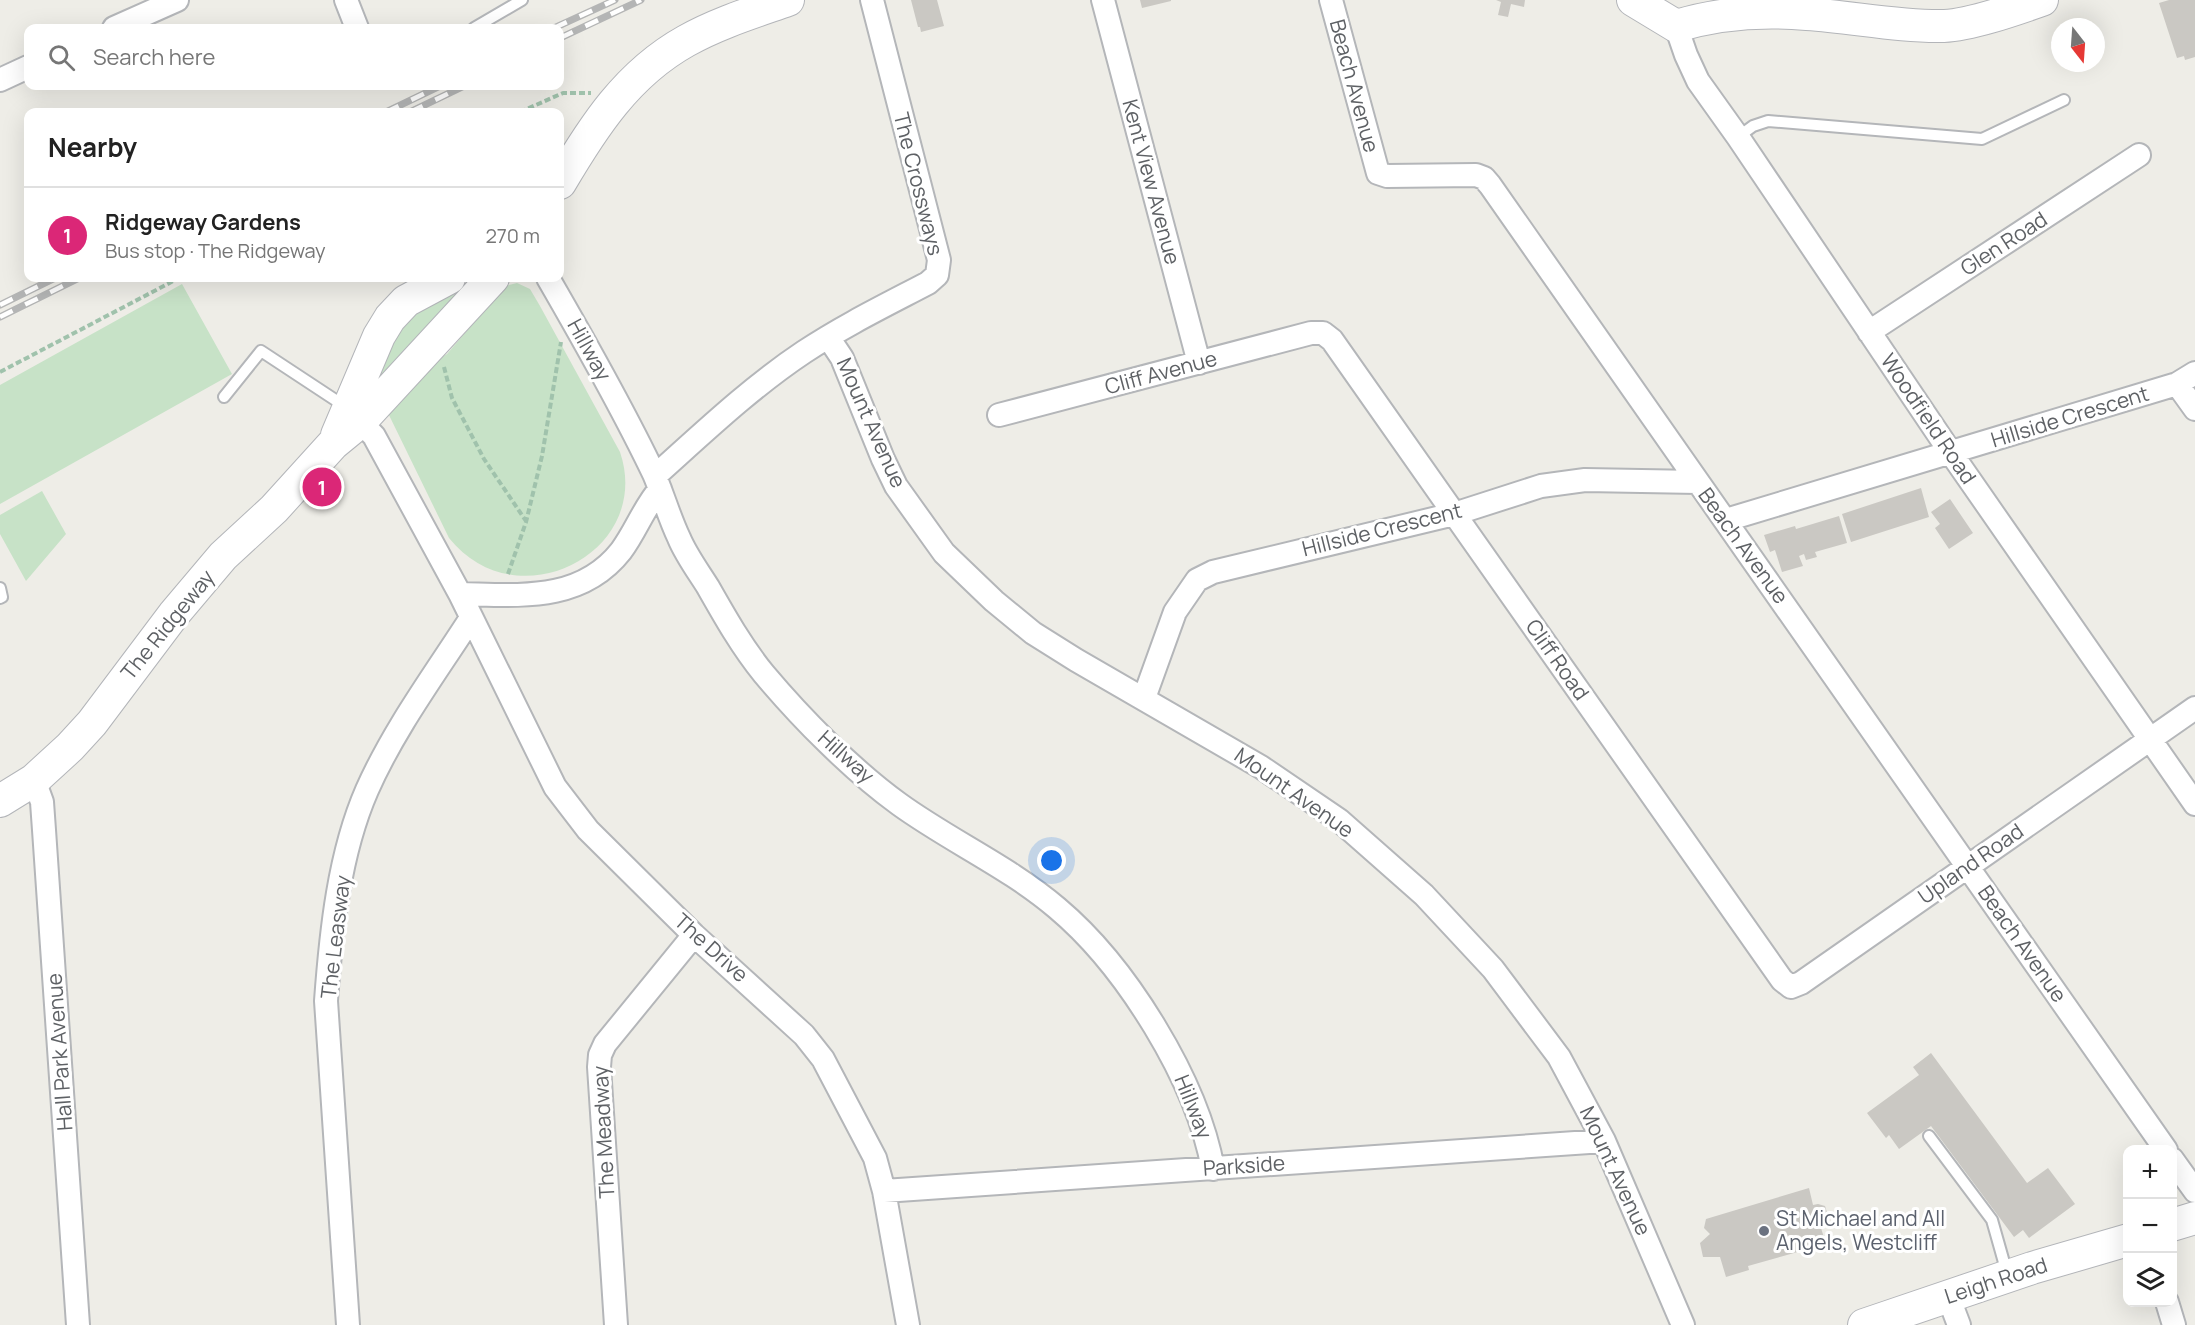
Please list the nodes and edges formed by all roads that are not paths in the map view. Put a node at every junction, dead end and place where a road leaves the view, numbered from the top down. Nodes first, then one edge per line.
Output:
1 (177, 0) edge
2 (346, 0) edge
3 (522, 0) edge
4 (788, 0) edge
5 (872, 0) edge
6 (1103, 0) edge
7 (1331, 0) edge
8 (1633, 0) edge
9 (2042, 0) edge
10 (1806, 7) edge
11 (123, 24) edge
12 (355, 24) edge
13 (481, 24) edge
14 (1676, 27) junction
15 (24, 69) edge
16 (0, 80) edge
17 (2064, 100) dead end
18 (1738, 136) junction
19 (2139, 155) dead end
20 (564, 176) edge
21 (442, 282) edge
22 (489, 282) edge
23 (550, 282) edge
24 (1869, 332) junction
25 (1323, 333) joint
26 (828, 337) junction
27 (1199, 363) junction
28 (2186, 379) edge
29 (224, 397) dead end
30 (2195, 409) edge
31 (355, 415) junction
32 (999, 416) dead end
33 (1951, 453) junction
34 (657, 482) junction
35 (1698, 482) junction
36 (1454, 513) junction
37 (1726, 520) junction
38 (0, 588) edge
39 (460, 594) junction
40 (0, 598) edge
41 (471, 618) junction
42 (1144, 698) junction
43 (2195, 708) edge
44 (2150, 738) junction
45 (34, 780) junction
46 (0, 801) edge
47 (2195, 804) edge
48 (1968, 867) junction
49 (694, 935) junction
50 (1791, 987) joint
51 (1929, 1136) dead end
52 (1604, 1141) junction
53 (2163, 1145) edge
54 (2177, 1166) edge
55 (1213, 1169) junction
56 (884, 1191) junction
57 (2195, 1191) edge
58 (2195, 1218) edge
59 (2177, 1223) edge
60 (2123, 1241) edge
61 (2008, 1276) junction
62 (2169, 1307) edge
63 (1954, 1311) edge
64 (78, 1325) edge
65 (348, 1325) edge
66 (616, 1325) edge
67 (908, 1325) edge
68 (1683, 1325) edge
69 (1864, 1325) edge
70 (2174, 1325) edge

1 - 11 street
2 - 12 street
3 - 13 lane
4 - 20 street
5 - 26 street, The Crossways
6 - 27 street, Kent View Avenue
7 - 35 street, Beach Avenue
8 - 14 street
9 - 10 street
10 - 14 street
14 - 18 street, Woodfield Road
15 - 16 street
17 - 18 lane
18 - 24 street, Woodfield Road
19 - 24 street, Glen Road
21 - 31 street, The Ridgeway
22 - 31 street, The Ridgeway
23 - 34 street, Hillway
24 - 33 street, Woodfield Road
25 - 27 street, Cliff Avenue
25 - 36 street, Cliff Road
26 - 34 street, The Crossways
26 - 42 street, Mount Avenue
27 - 32 street, Cliff Avenue
28 - 30 street, Hillside Crescent
28 - 33 street, Hillside Crescent
29 - 31 lane
31 - 39 street, The Drive
31 - 45 street, The Ridgeway
33 - 37 street, Hillside Crescent
33 - 44 street, Woodfield Road
34 - 39 street, The Crossways
34 - 55 street, Hillway
35 - 36 street, Hillside Crescent
35 - 37 street, Beach Avenue
36 - 42 street, Hillside Crescent
36 - 50 street, Cliff Road
37 - 48 street, Beach Avenue
38 - 40 lane
39 - 41 street, The Drive
41 - 49 street, The Drive
41 - 65 street, The Leasway
42 - 52 street, Mount Avenue
43 - 44 street
44 - 47 street, Woodfield Road
44 - 48 street, Upland Road
45 - 46 street, The Ridgeway
45 - 64 street, Hall Park Avenue
48 - 50 street, Upland Road
48 - 53 street, Beach Avenue
49 - 56 street, The Drive
49 - 66 street, The Meadway
51 - 61 lane
52 - 55 street, Parkside
52 - 68 street, Mount Avenue
54 - 57 street
55 - 56 street, Parkside
56 - 67 street, The Drive
58 - 59 street
60 - 61 street, Leigh Road
61 - 63 street, Leigh Road
62 - 70 street
63 - 69 street, Leigh Road

